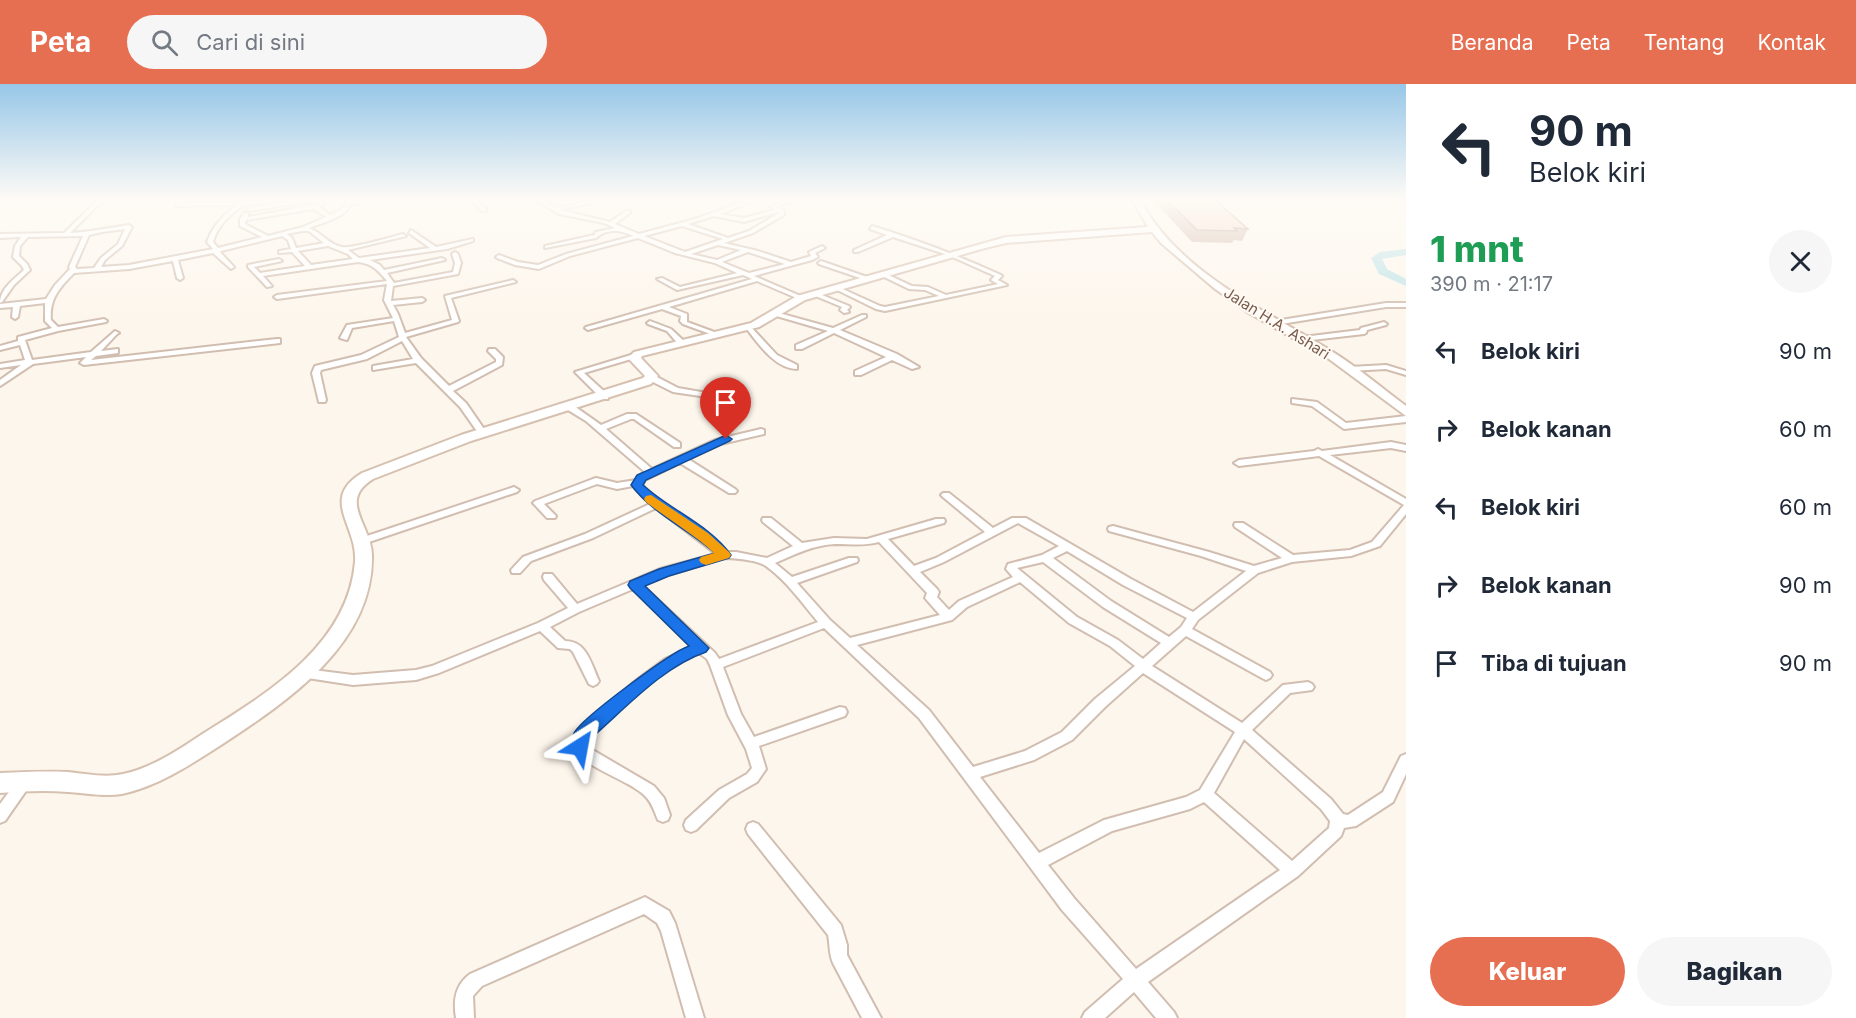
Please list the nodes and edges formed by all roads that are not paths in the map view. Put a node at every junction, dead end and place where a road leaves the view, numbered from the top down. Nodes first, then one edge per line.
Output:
1 (20, 242) edge
2 (84, 242) edge
3 (122, 242) edge
4 (210, 242) edge
5 (254, 242) edge
6 (291, 242) edge
7 (326, 242) edge
8 (381, 242) edge
9 (425, 242) edge
10 (465, 242) edge
11 (571, 242) edge
12 (621, 242) edge
13 (651, 242) edge
14 (721, 242) edge
15 (877, 242) edge
16 (915, 242) edge
17 (1000, 242) edge
18 (1166, 242) edge
19 (717, 243) junction
20 (329, 244) junction
21 (547, 247) dead end
22 (822, 248) dead end
23 (435, 249) junction
24 (294, 250) junction
25 (340, 250) junction
26 (747, 250) junction
27 (217, 251) junction
28 (856, 251) dead end
29 (281, 252) dead end
30 (455, 254) dead end
31 (685, 254) junction
32 (950, 254) junction
33 (499, 257) dead end
34 (176, 259) junction
35 (359, 260) junction
36 (442, 260) dead end
37 (279, 261) dead end
38 (717, 262) junction
39 (821, 263) dead end
40 (791, 264) junction
41 (231, 267) dead end
42 (310, 268) junction
43 (73, 270) junction
44 (96, 270) junction
45 (747, 274) junction
46 (882, 274) junction
47 (259, 275) junction
48 (180, 278) dead end
49 (865, 278) junction
50 (388, 279) junction
51 (660, 279) dead end
52 (759, 279) junction
53 (513, 282) dead end
54 (269, 286) dead end
55 (834, 287) junction
56 (815, 294) junction
57 (277, 297) dead end
58 (801, 298) junction
59 (946, 298) junction
60 (422, 300) dead end
61 (0, 301) edge
62 (48, 302) junction
63 (389, 303) junction
64 (17, 304) junction
65 (1406, 305) edge
66 (0, 306) edge
67 (661, 306) junction
68 (846, 312) dead end
69 (775, 314) junction
70 (864, 316) dead end
71 (15, 317) dead end
72 (397, 319) junction
73 (104, 321) dead end
74 (650, 323) dead end
75 (1275, 323) junction
76 (1384, 324) dead end
77 (748, 327) junction
78 (588, 328) dead end
79 (57, 329) junction
80 (833, 330) junction
81 (115, 333) dead end
82 (715, 334) junction
83 (402, 337) junction
84 (344, 338) dead end
85 (1303, 339) junction
86 (277, 341) dead end
87 (22, 342) junction
88 (682, 343) junction
89 (799, 346) dead end
90 (0, 348) edge
91 (115, 351) dead end
92 (492, 351) dead end
93 (94, 354) junction
94 (894, 356) junction
95 (634, 357) junction
96 (418, 360) junction
97 (30, 363) junction
98 (0, 366) edge
99 (794, 367) dead end
100 (915, 367) dead end
101 (376, 368) dead end
102 (1350, 369) junction
103 (858, 373) dead end
104 (1405, 374) edge
105 (652, 378) junction
106 (0, 384) edge
107 (448, 390) junction
108 (707, 395) dead end
109 (605, 397) junction
110 (322, 400) dead end
111 (1295, 401) dead end
112 (571, 408) junction
113 (1406, 412) edge
114 (1406, 419) edge
115 (600, 428) junction
116 (482, 432) junction
117 (761, 432) dead end
118 (677, 445) dead end
119 (1406, 448) edge
120 (1317, 452) junction
121 (682, 460) junction
122 (1239, 463) dead end
123 (651, 473) junction
124 (637, 483) junction
125 (514, 490) dead end
126 (732, 491) dead end
127 (945, 495) dead end
128 (1406, 503) edge
129 (657, 504) junction
130 (1406, 508) edge
131 (551, 516) dead end
132 (767, 520) dead end
133 (940, 521) dead end
134 (1239, 525) dead end
135 (1113, 530) dead end
136 (993, 533) junction
137 (881, 538) junction
138 (362, 541) junction
139 (1068, 546) junction
140 (800, 547) junction
141 (724, 555) junction
142 (1045, 558) junction
143 (1291, 559) junction
144 (853, 560) dead end
145 (768, 562) junction
146 (516, 570) dead end
147 (1254, 570) junction
148 (912, 571) junction
149 (548, 577) dead end
150 (1020, 578) junction
151 (790, 582) junction
152 (635, 585) junction
153 (574, 609) junction
154 (948, 617) junction
155 (1194, 618) junction
156 (826, 624) junction
157 (542, 626) junction
158 (1185, 630) junction
159 (848, 643) junction
160 (1170, 643) junction
161 (701, 648) junction
162 (716, 665) junction
163 (1144, 667) junction
164 (305, 674) junction
165 (1266, 675) dead end
166 (593, 681) dead end
167 (1308, 687) dead end
168 (840, 712) dead end
169 (1244, 730) junction
170 (750, 744) junction
171 (1406, 760) edge
172 (971, 774) junction
173 (25, 781) junction
174 (0, 783) edge
175 (1205, 794) junction
176 (663, 815) dead end
177 (0, 816) edge
178 (1338, 819) junction
179 (691, 825) dead end
180 (753, 829) dead end
181 (1037, 862) junction
182 (1292, 871) junction
183 (1135, 980) junction
184 (465, 1018) edge
185 (695, 1018) edge
186 (872, 1018) edge
187 (1091, 1018) edge
188 (1168, 1018) edge

1 - 61 street
2 - 43 street
3 - 44 street
4 - 27 street
5 - 27 street
6 - 24 street
7 - 20 street
8 - 25 street
9 - 23 street
10 - 23 street
11 - 21 street
12 - 33 street
13 - 31 street
14 - 19 street
15 - 28 street
16 - 32 street
17 - 32 street
18 - 75 street, Jalan H.A. Ashari
19 - 26 street
19 - 31 street
20 - 24 street
20 - 25 street
22 - 40 street
23 - 35 street
24 - 29 street
24 - 42 street
25 - 35 street
26 - 38 street
26 - 40 street
27 - 34 street
27 - 41 street
30 - 50 street
31 - 38 street
32 - 46 street
32 - 59 street
34 - 44 street
34 - 48 street
35 - 42 street
35 - 50 street
36 - 50 street
37 - 47 street
38 - 45 street
39 - 49 street
40 - 45 street
42 - 47 street
43 - 44 street
43 - 62 street
45 - 51 street
45 - 52 street
46 - 49 street
46 - 59 street
47 - 54 street
49 - 55 street
50 - 57 street
50 - 63 street
52 - 58 street
52 - 67 street
53 - 83 street
55 - 56 street
55 - 59 street
56 - 58 street
56 - 68 street
58 - 69 street
60 - 63 street
62 - 64 street
62 - 79 street
63 - 72 street
64 - 66 street
64 - 71 street
65 - 75 street
67 - 78 street
67 - 82 street
69 - 77 street
69 - 80 street
70 - 80 street
72 - 83 street
72 - 84 street
73 - 79 street
74 - 88 street
75 - 85 street, Jalan H.A. Ashari
76 - 85 street
77 - 82 street
77 - 99 street
79 - 87 street
80 - 89 street
80 - 94 street
81 - 93 street
82 - 88 street
83 - 96 street
83 - 110 street
85 - 102 street, Jalan H.A. Ashari
86 - 93 street
87 - 90 street
87 - 97 street
88 - 95 street
91 - 93 street
92 - 107 street
93 - 97 street
94 - 100 street
94 - 103 street
95 - 105 street
95 - 109 street
96 - 101 street
96 - 107 street
97 - 98 street
97 - 106 street
102 - 104 street
102 - 113 street, Jalan H.A. Ashari
105 - 108 street
105 - 109 street
107 - 116 street
109 - 112 street
111 - 114 street
112 - 115 street
112 - 116 street
115 - 118 street
115 - 123 street
116 - 138 street
117 - 121 street
119 - 120 street
120 - 122 street
120 - 128 street
121 - 123 street
121 - 126 street
123 - 124 street
124 - 129 street
124 - 131 street
125 - 138 street
127 - 136 street
129 - 141 street
129 - 146 street
130 - 143 street
132 - 140 street
133 - 137 street
134 - 143 street
135 - 147 street
136 - 139 street
136 - 148 street
137 - 140 street
137 - 148 street
138 - 164 street
139 - 142 street
139 - 155 street
140 - 145 street
141 - 145 street
141 - 152 street
142 - 150 street
142 - 160 street
143 - 147 street
144 - 151 street
145 - 151 street
147 - 155 street
148 - 154 street
149 - 153 street
150 - 154 street
150 - 163 street
151 - 156 street
152 - 153 street
152 - 161 street
153 - 157 street
154 - 159 street
155 - 158 street
156 - 159 street
156 - 162 street
157 - 164 street
157 - 166 street
158 - 160 street
158 - 165 street
159 - 172 street
160 - 163 street
161 - 162 street
161 - 176 street
162 - 170 street
163 - 169 street
163 - 172 street
164 - 173 street
167 - 169 street
168 - 170 street
169 - 175 street
169 - 178 street
170 - 179 street
171 - 178 street
172 - 181 street
173 - 174 street
173 - 177 street
175 - 181 street
175 - 182 street
178 - 182 street
180 - 186 street
181 - 183 street
182 - 183 street
183 - 187 street
183 - 188 street
184 - 185 street

